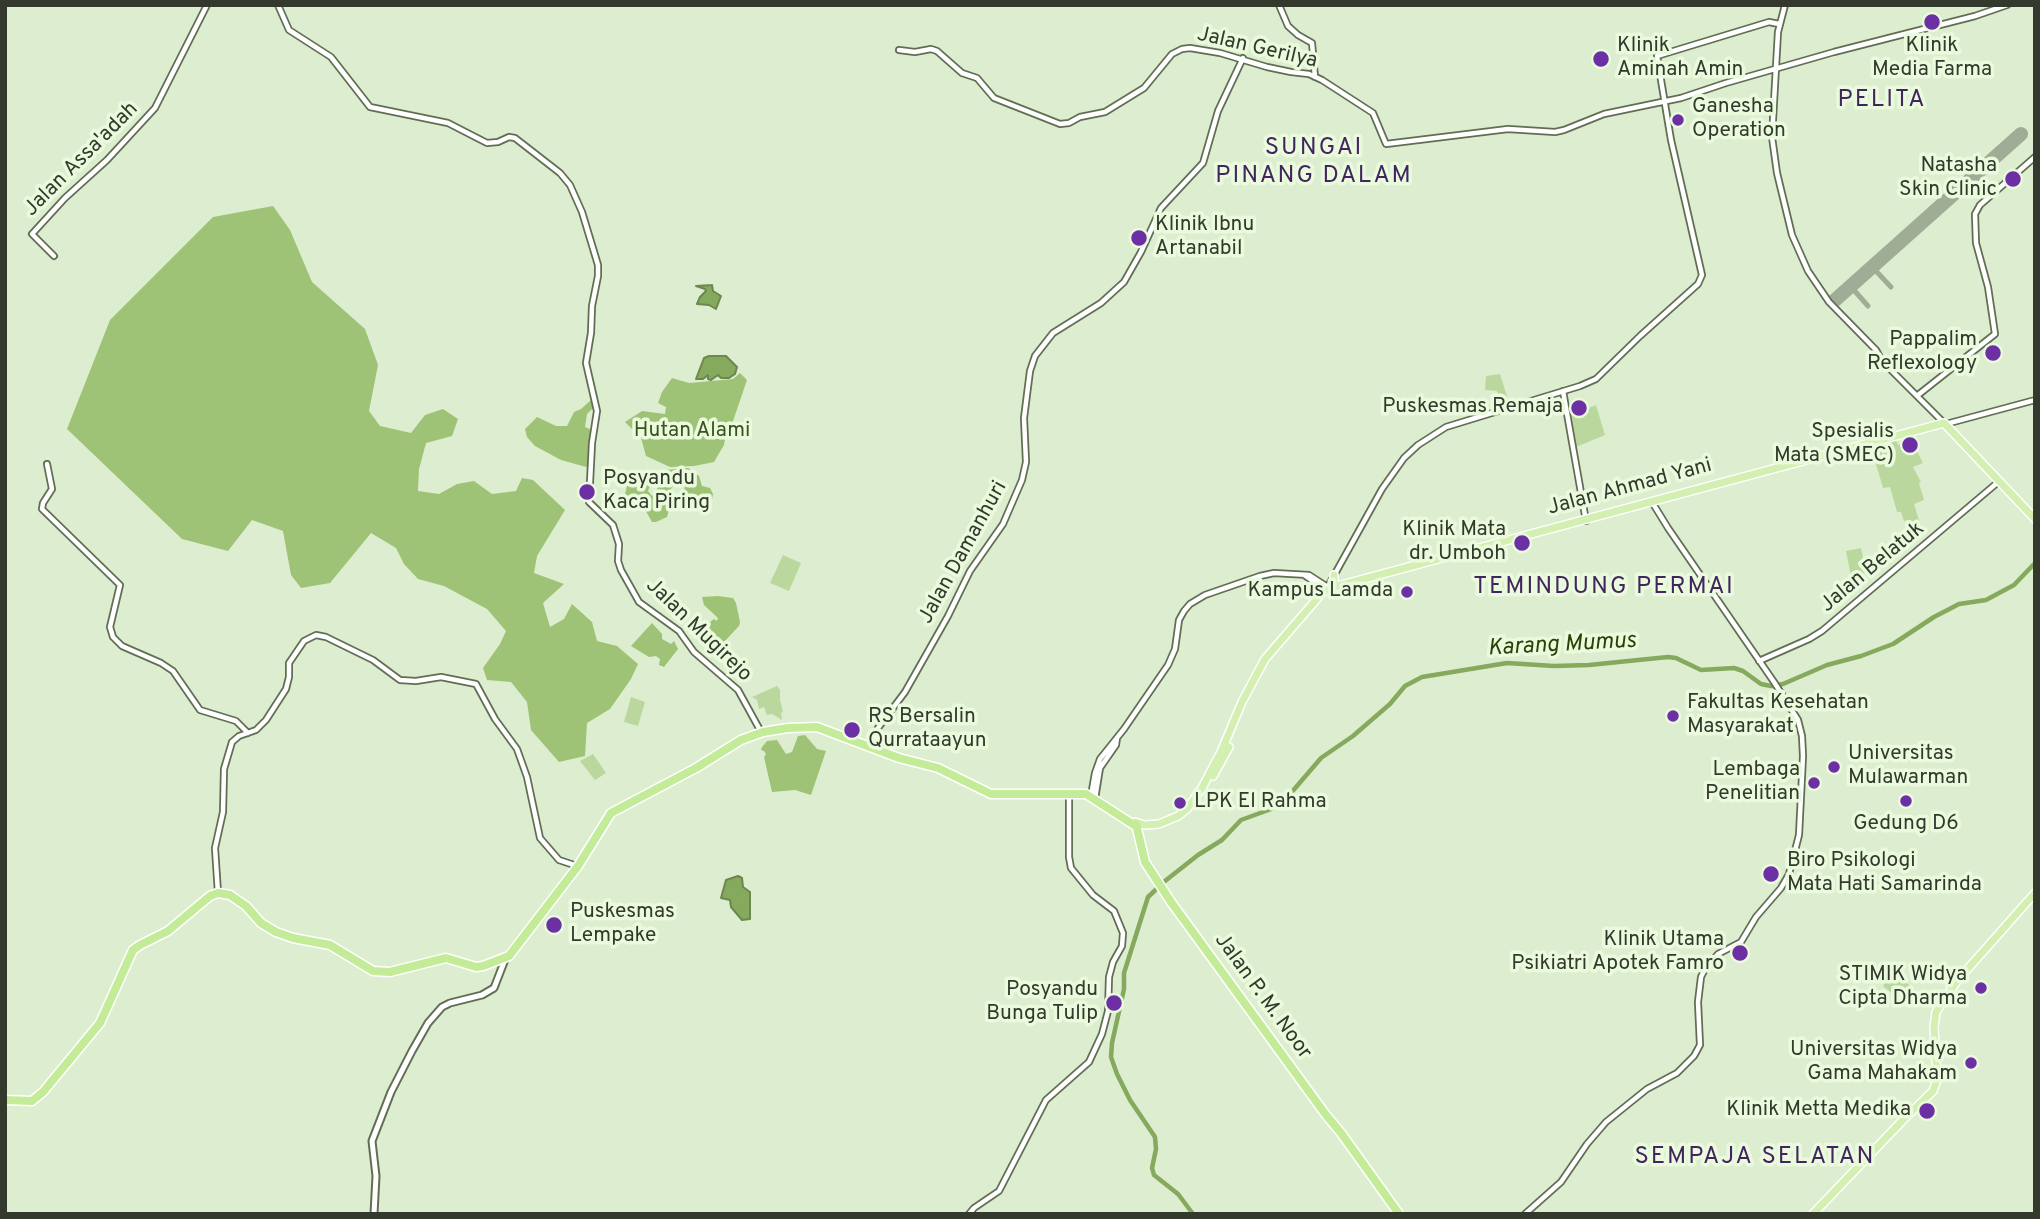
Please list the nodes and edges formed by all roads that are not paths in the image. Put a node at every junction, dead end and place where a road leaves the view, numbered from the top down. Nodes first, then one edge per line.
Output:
1 (207, 5) edge
2 (278, 5) edge
3 (1279, 5) edge
4 (1784, 5) edge
5 (2007, 5) edge
6 (1779, 24) junction
7 (899, 50) dead end
8 (1243, 58) junction
9 (1777, 69) junction
10 (1315, 76) junction
11 (1664, 102) junction
12 (2035, 157) edge
13 (54, 256) dead end
14 (1563, 391) junction
15 (1918, 395) junction
16 (2035, 400) edge
17 (1955, 421) junction
18 (1943, 424) junction
19 (1954, 432) junction
20 (47, 464) dead end
21 (1984, 467) junction
22 (1997, 483) junction
23 (1652, 502) junction
24 (1583, 519) junction
25 (2035, 522) edge
26 (1334, 575) joint
27 (1331, 589) junction
28 (1759, 661) junction
29 (761, 731) junction
30 (248, 733) junction
31 (875, 748) junction
32 (944, 769) junction
33 (1094, 792) junction
34 (1069, 793) junction
35 (1136, 825) junction
36 (577, 866) junction
37 (218, 893) junction
38 (2035, 896) edge
39 (501, 960) junction
40 (5, 1100) edge
41 (1528, 1211) edge
42 (374, 1214) edge
43 (969, 1214) edge
44 (1399, 1214) edge
45 (1815, 1214) edge

1 - 13 street, Jalan Assa'adah
2 - 29 street, Jalan Mugirejo
3 - 10 street
4 - 6 street
5 - 9 street
6 - 9 street
6 - 11 street
7 - 8 street, Jalan Gerilya
8 - 10 street, Jalan Gerilya
8 - 31 street, Jalan Damanhuri
9 - 11 street
9 - 15 street
10 - 11 street, Jalan Gerilya
11 - 14 street
12 - 15 street
14 - 24 street
14 - 26 street
15 - 18 street
16 - 17 street
17 - 18 street
17 - 19 main road
18 - 19 main road
18 - 21 main road
18 - 23 main road, Jalan Ahmad Yani
19 - 21 main road
20 - 30 street
21 - 22 main road
21 - 25 main road
22 - 25 main road
22 - 28 street, Jalan Belatuk
23 - 24 main road, Jalan Ahmad Yani
23 - 28 street
24 - 27 main road, Jalan Ahmad Yani
26 - 27 main road
27 - 33 street
27 - 35 main road
28 - 41 street
29 - 31 highway
29 - 36 highway
29 - 36 highway
30 - 36 street
30 - 37 street
31 - 32 highway
32 - 33 highway
32 - 34 highway
33 - 34 highway
33 - 35 highway
34 - 43 street
35 - 44 highway, Jalan P. M. Noor
36 - 39 highway
37 - 39 highway
37 - 40 highway
38 - 45 main road
39 - 42 main road

